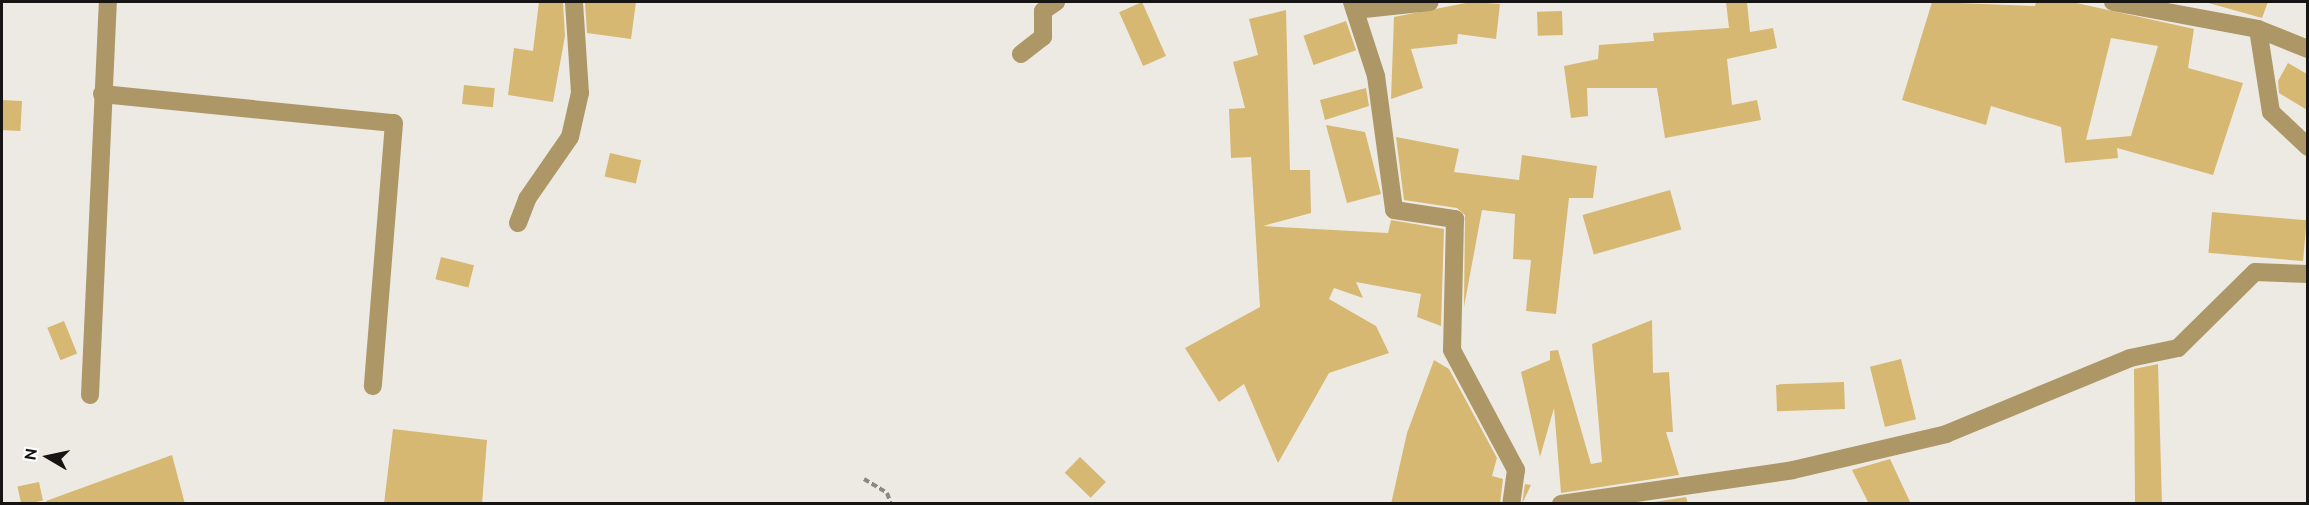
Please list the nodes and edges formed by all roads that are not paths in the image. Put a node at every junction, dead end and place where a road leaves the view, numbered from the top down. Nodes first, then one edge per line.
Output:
1 (108, 2) edge
2 (574, 2) edge
3 (1056, 2) edge
4 (1430, 2) edge
5 (2113, 2) edge
6 (1354, 6) edge
7 (2258, 29) junction
8 (2307, 49) edge
9 (1021, 54) dead end
10 (102, 94) junction
11 (2307, 147) edge
12 (518, 223) dead end
13 (2307, 274) edge
14 (373, 386) dead end
15 (90, 395) dead end
16 (1511, 504) edge
17 (1561, 504) edge

1 - 10 street
2 - 12 street
3 - 9 street
4 - 6 street
5 - 7 street
6 - 16 street
7 - 8 street
7 - 11 street
10 - 14 street
10 - 15 street
13 - 17 street

